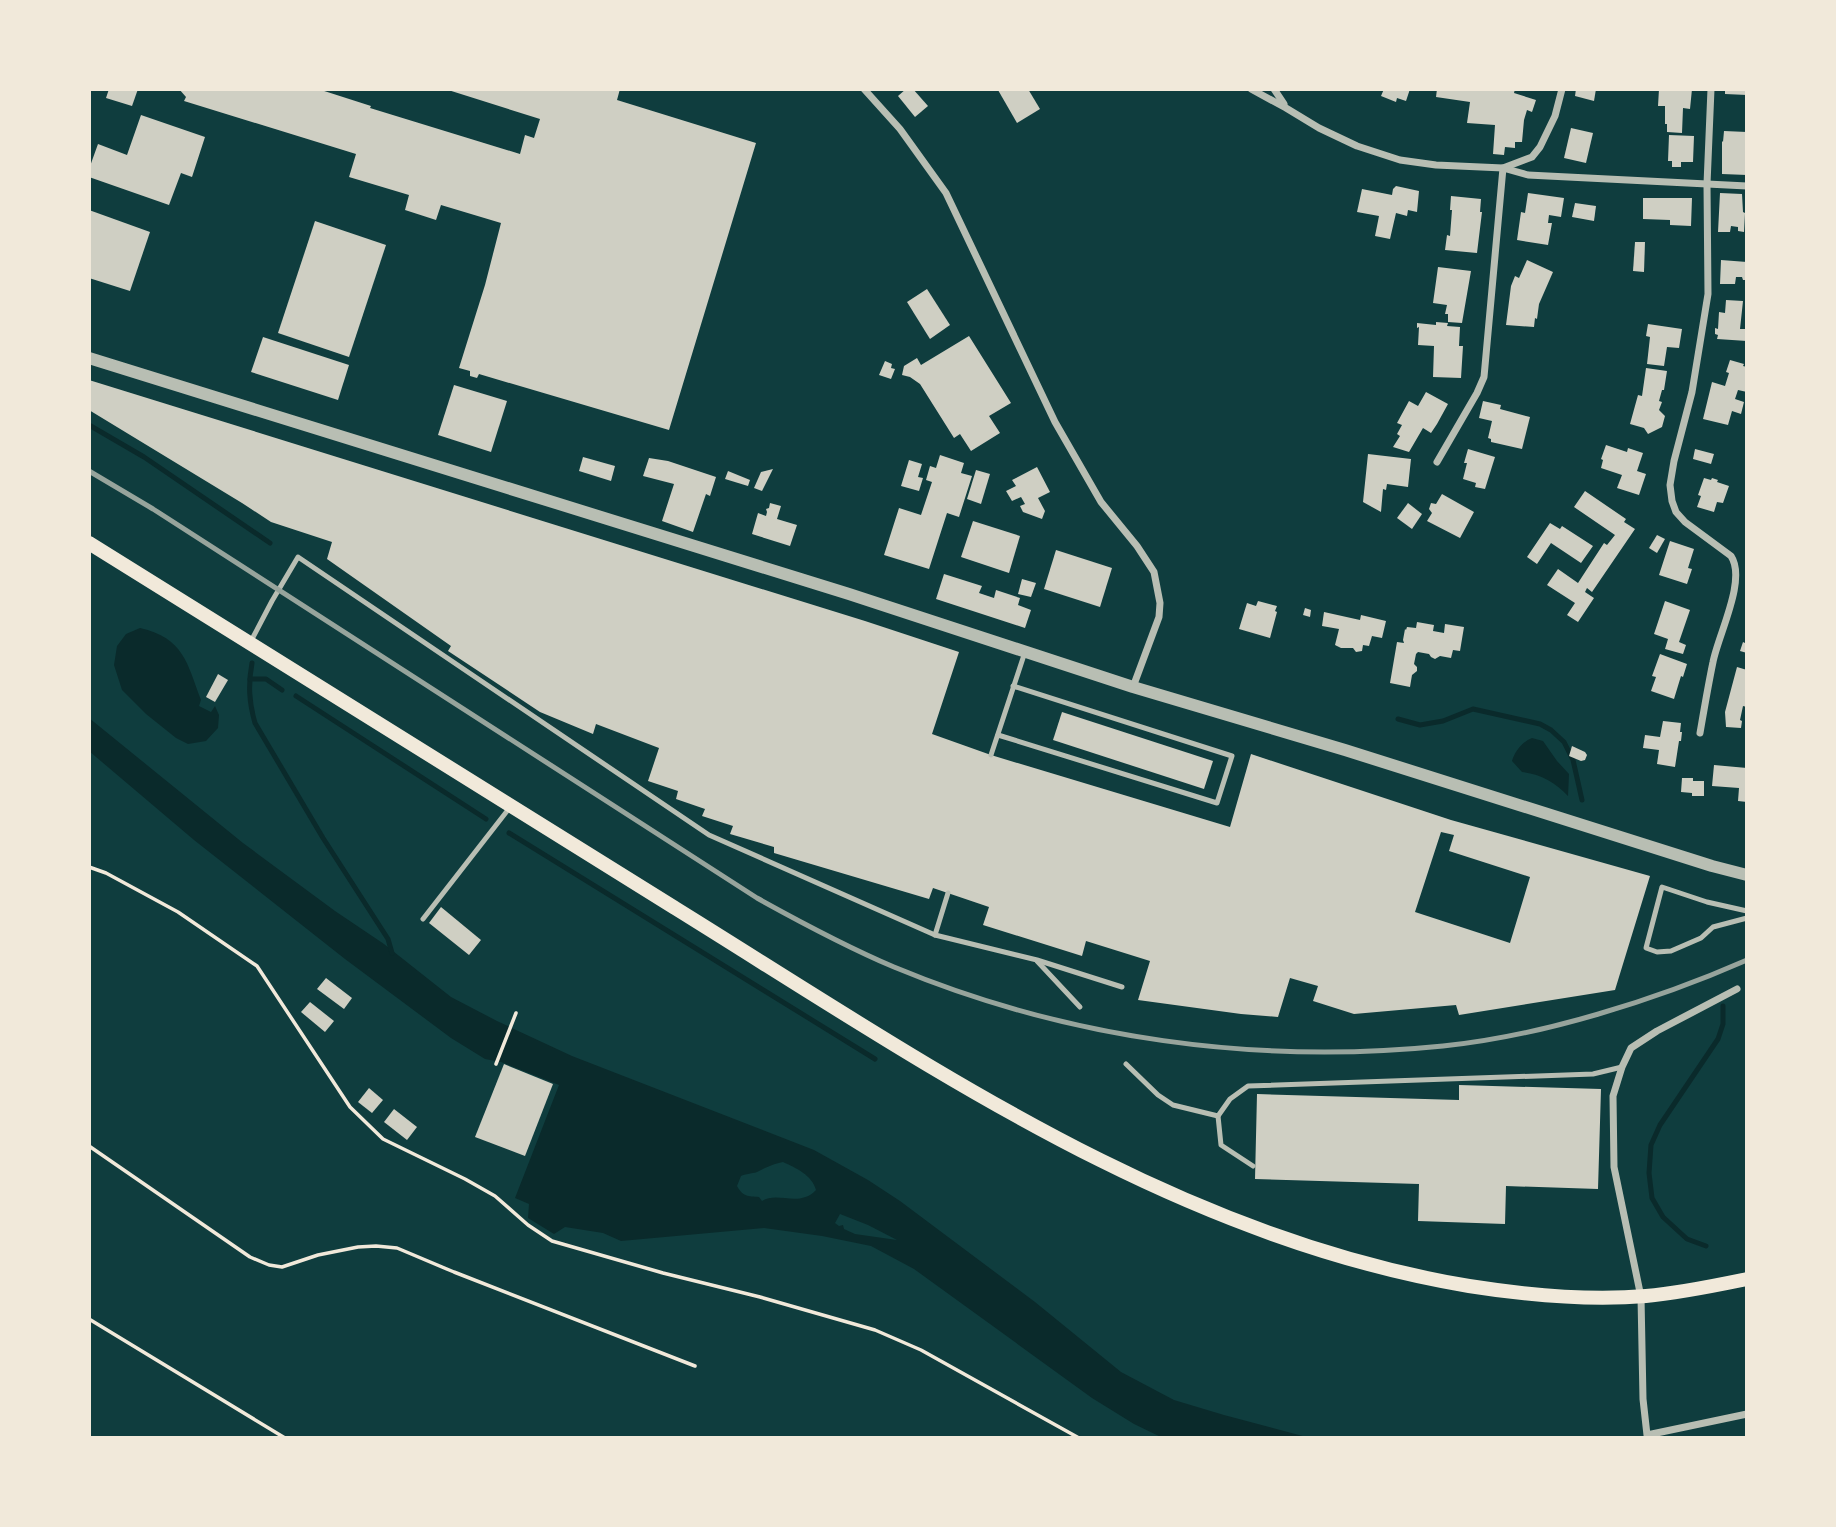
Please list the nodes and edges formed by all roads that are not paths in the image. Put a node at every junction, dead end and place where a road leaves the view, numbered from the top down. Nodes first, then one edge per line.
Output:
1 (864, 89) edge
2 (1251, 89) edge
3 (1274, 89) edge
4 (1562, 89) edge
5 (1711, 89) edge
6 (1286, 108) junction
7 (1503, 168) junction
8 (1707, 184) junction
9 (1747, 186) edge
10 (89, 358) edge
11 (1437, 462) dead end
12 (89, 543) edge
13 (250, 643) junction
14 (1025, 652) junction
15 (1013, 686) junction
16 (1133, 687) junction
17 (1700, 733) dead end
18 (998, 735) junction
19 (991, 755) dead end
20 (511, 806) junction
21 (1747, 875) edge
22 (948, 893) dead end
23 (1747, 911) edge
24 (423, 919) dead end
25 (1747, 919) edge
26 (935, 935) junction
27 (1037, 960) junction
28 (1122, 987) dead end
29 (1737, 989) dead end
30 (1080, 1007) dead end
31 (1126, 1064) dead end
32 (1622, 1067) junction
33 (1218, 1116) junction
34 (1253, 1167) dead end
35 (1747, 1279) edge
36 (1641, 1297) junction
37 (1747, 1414) edge

1 - 16 street
2 - 6 street
3 - 6 street
4 - 7 street
5 - 8 street
6 - 7 street
7 - 8 street
7 - 11 street
8 - 9 street
8 - 17 street
10 - 14 street
12 - 13 main road
13 - 20 main road
13 - 26 lane
14 - 15 lane
14 - 16 street
15 - 18 lane
15 - 18 lane
16 - 21 street
18 - 19 lane
20 - 24 lane
20 - 36 main road
22 - 26 lane
23 - 25 lane
26 - 27 lane
27 - 28 lane
27 - 30 lane
29 - 32 street
31 - 33 lane
32 - 33 lane
32 - 36 street
33 - 34 lane
35 - 36 main road
36 - 37 street

